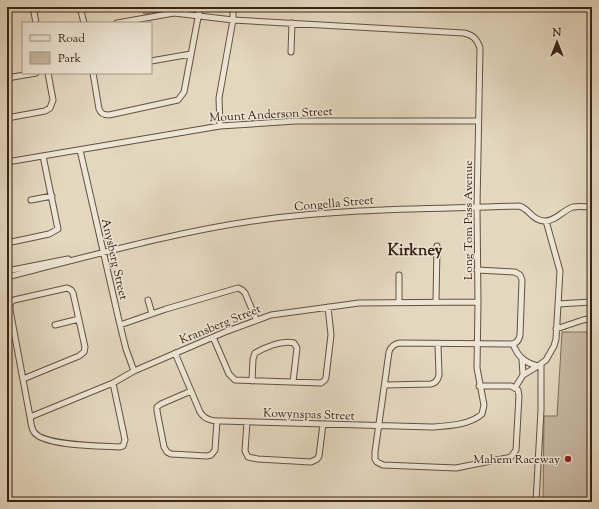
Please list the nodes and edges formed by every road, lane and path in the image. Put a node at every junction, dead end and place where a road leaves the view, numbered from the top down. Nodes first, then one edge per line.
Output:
1 (33, 7) edge
2 (80, 7) edge
3 (200, 7) edge
4 (233, 7) edge
5 (199, 16) junction
6 (232, 20) junction
7 (36, 22) edge
8 (84, 22) edge
9 (122, 22) edge
10 (292, 23) junction
11 (291, 52) dead end
12 (191, 54) junction
13 (152, 62) edge
14 (29, 74) edge
15 (48, 74) edge
16 (93, 74) edge
17 (7, 77) edge
18 (7, 118) edge
19 (478, 121) junction
20 (220, 126) junction
21 (80, 150) junction
22 (43, 156) junction
23 (7, 162) edge
24 (52, 196) junction
25 (31, 200) dead end
26 (477, 207) junction
27 (592, 208) edge
28 (546, 221) junction
29 (7, 243) edge
30 (437, 246) dead end
31 (103, 252) junction
32 (73, 259) junction
33 (477, 270) junction
34 (7, 271) edge
35 (399, 275) dead end
36 (7, 277) edge
37 (148, 300) dead end
38 (399, 302) junction
39 (436, 302) junction
40 (478, 302) junction
41 (592, 302) edge
42 (558, 304) junction
43 (328, 307) junction
44 (152, 314) junction
45 (592, 318) edge
46 (79, 319) junction
47 (256, 319) junction
48 (55, 325) dead end
49 (120, 325) junction
50 (556, 329) junction
51 (213, 337) junction
52 (438, 344) junction
53 (477, 344) junction
54 (513, 344) junction
55 (175, 353) junction
56 (522, 359) junction
57 (539, 366) junction
58 (134, 371) junction
59 (523, 375) junction
60 (23, 380) junction
61 (252, 381) junction
62 (293, 382) junction
63 (113, 383) junction
64 (385, 385) junction
65 (479, 386) junction
66 (515, 388) junction
67 (191, 391) junction
68 (482, 414) joint
69 (30, 417) junction
70 (217, 421) junction
71 (247, 422) junction
72 (323, 424) junction
73 (379, 426) junction
74 (536, 502) edge

1 - 7 street
2 - 8 street
3 - 5 street
4 - 6 street
5 - 6 street
5 - 9 street
5 - 12 street
6 - 10 street
6 - 20 street
10 - 11 street
10 - 19 street, Long Tom Pass Avenue
12 - 13 street
12 - 16 street
14 - 17 street
15 - 18 street
19 - 20 street, Mount Anderson Street
19 - 26 street, Long Tom Pass Avenue
20 - 21 street, Mount Anderson Street
21 - 22 street, Mount Anderson Street
21 - 31 street, Anysberg Street
22 - 23 street, Mount Anderson Street
22 - 24 street
24 - 25 street
24 - 29 street
26 - 28 street, Congella Street
26 - 31 street, Congella Street
26 - 33 street, Long Tom Pass Avenue
27 - 28 street
28 - 42 street
30 - 39 street
31 - 32 street, Congella Street
31 - 49 street, Anysberg Street
32 - 34 street, Congella Street
32 - 36 street, Congella Street
33 - 40 street, Long Tom Pass Avenue
33 - 54 street
35 - 38 street
37 - 44 street
38 - 39 street, Kransberg Street
38 - 43 street, Kransberg Street
39 - 40 street, Kransberg Street
40 - 53 street, Long Tom Pass Avenue
41 - 42 street
42 - 50 street
43 - 47 street, Kransberg Street
43 - 62 street
44 - 47 street
44 - 49 street
45 - 50 street
46 - 48 street
46 - 60 street
46 - 60 street
47 - 51 street, Kransberg Street
49 - 58 street, Anysberg Street
50 - 57 street
51 - 55 street, Kransberg Street
51 - 61 street
52 - 53 street
52 - 64 street
52 - 64 street
53 - 54 street
53 - 65 street, Long Tom Pass Avenue
54 - 56 street
55 - 58 street, Kransberg Street
55 - 67 street, Kowynspas Street
56 - 57 street
56 - 59 street
57 - 59 street
57 - 74 street
58 - 63 street, Kransberg Street
59 - 66 street
60 - 69 street
61 - 62 street
61 - 62 street
63 - 69 street, Kransberg Street
63 - 69 street
64 - 73 street
65 - 66 street
65 - 68 street, Long Tom Pass Avenue
66 - 73 street
67 - 70 street, Kowynspas Street
67 - 70 street
68 - 73 street, Kowynspas Street
70 - 71 street, Kowynspas Street
71 - 72 street, Kowynspas Street
71 - 72 street
72 - 73 street, Kowynspas Street

